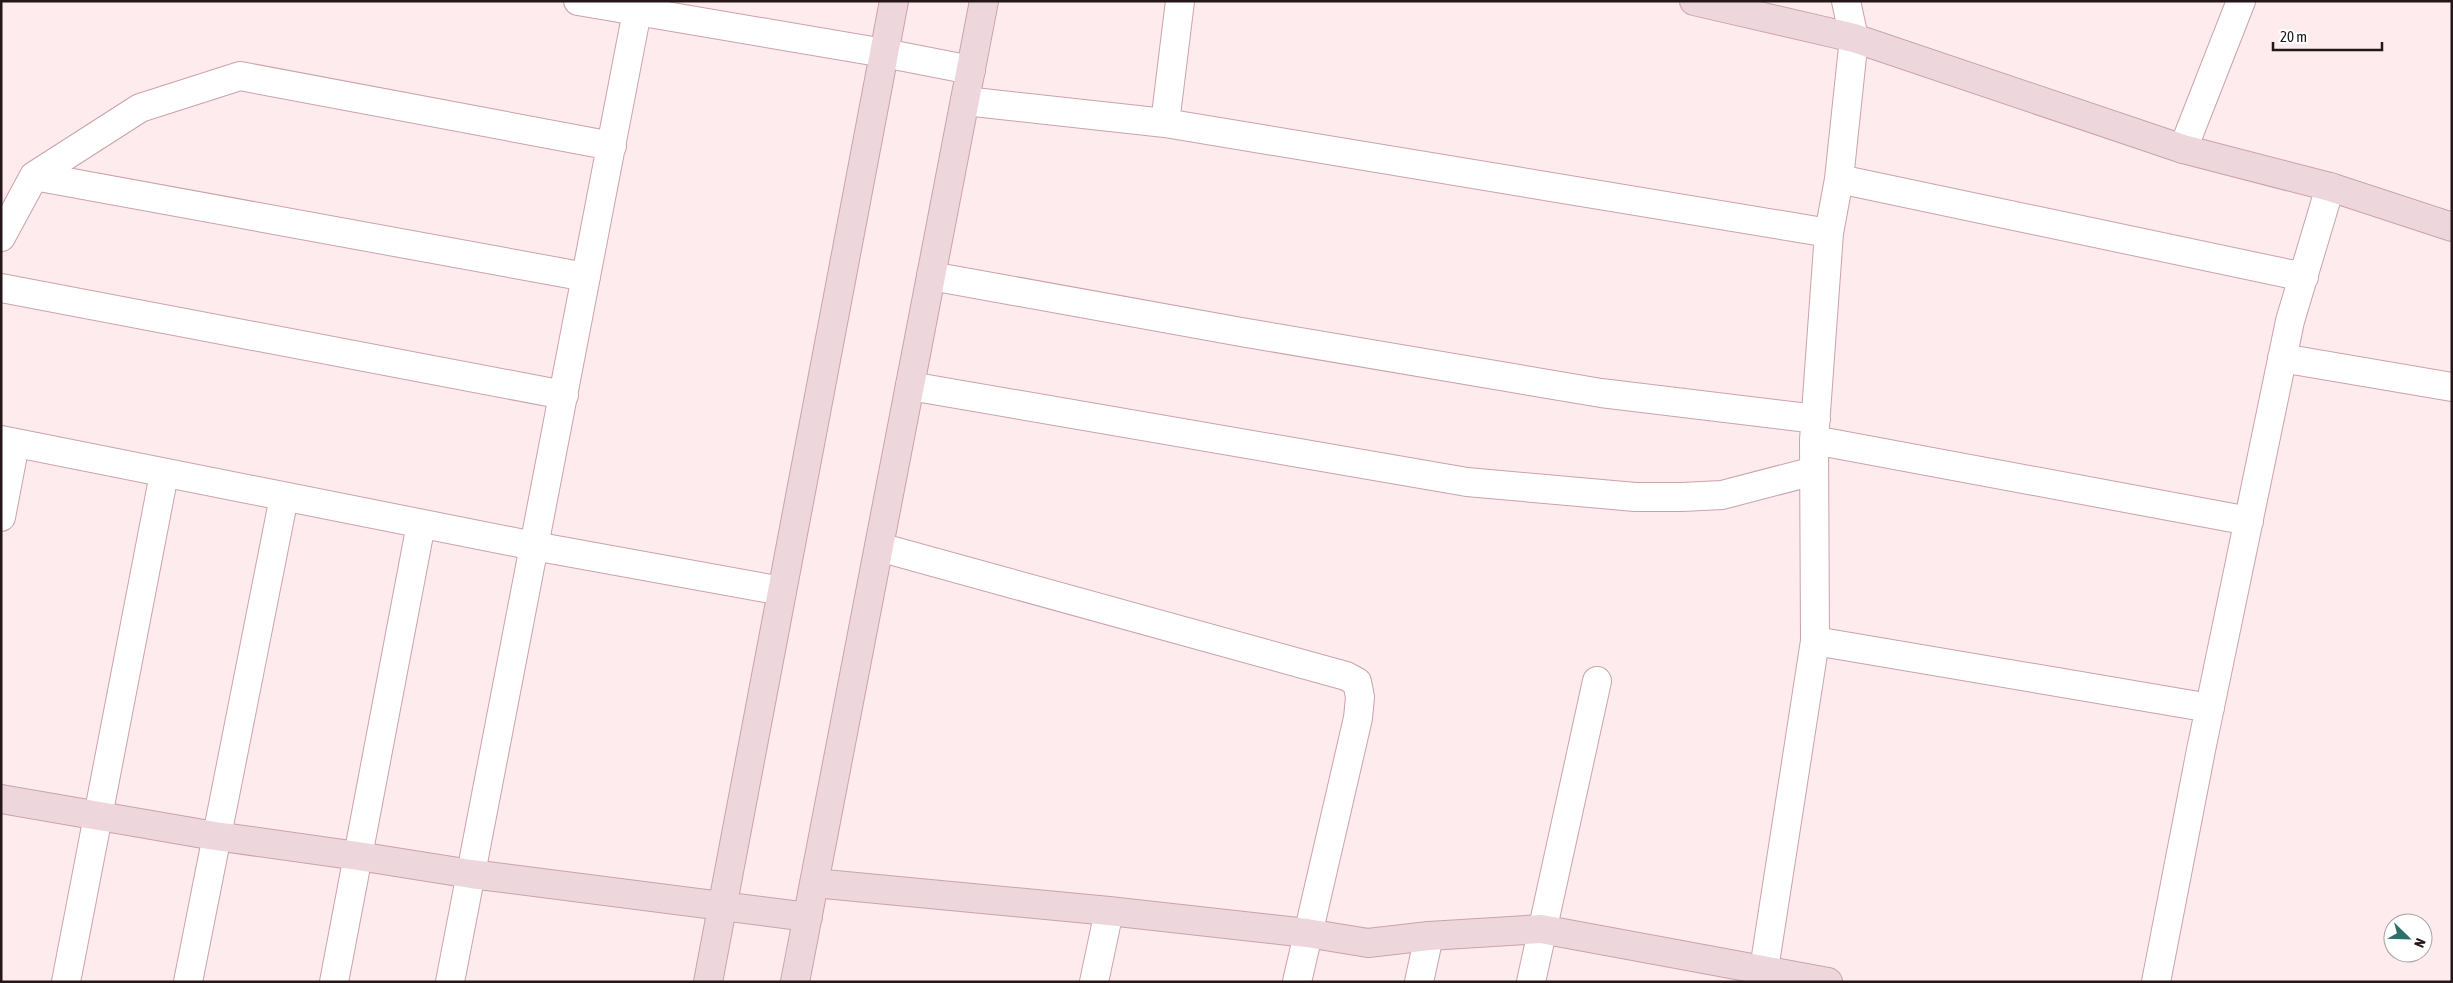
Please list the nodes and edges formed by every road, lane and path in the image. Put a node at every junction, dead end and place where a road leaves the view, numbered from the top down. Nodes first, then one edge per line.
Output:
1 (578, 1) edge
2 (894, 1) edge
3 (984, 1) edge
4 (1180, 1) edge
5 (1694, 1) edge
6 (1846, 1) edge
7 (2242, 1) edge
8 (638, 6) edge
9 (1854, 38) junction
10 (884, 52) junction
11 (971, 70) junction
12 (965, 100) junction
13 (1165, 124) junction
14 (612, 146) junction
15 (2184, 149) junction
16 (34, 176) junction
17 (1839, 179) junction
18 (2330, 187) junction
19 (2452, 226) edge
20 (1829, 233) junction
21 (1, 237) edge
22 (931, 276) junction
23 (586, 277) junction
24 (2304, 277) junction
25 (1, 288) edge
26 (2282, 358) junction
27 (910, 386) junction
28 (2452, 387) edge
29 (564, 395) junction
30 (1815, 430) junction
31 (8, 442) edge
32 (1814, 471) junction
33 (164, 474) junction
34 (284, 497) junction
35 (1, 517) edge
36 (2249, 521) junction
37 (421, 524) junction
38 (534, 546) junction
39 (879, 547) junction
40 (782, 591) junction
41 (1815, 641) junction
42 (1597, 681) dead end
43 (2210, 708) junction
44 (1, 799) edge
45 (98, 815) junction
46 (215, 836) junction
47 (358, 856) junction
48 (471, 874) junction
49 (814, 883) junction
50 (722, 905) junction
51 (1108, 911) junction
52 (808, 917) junction
53 (1541, 929) junction
54 (1307, 933) junction
55 (1429, 936) junction
56 (1764, 975) edge
57 (66, 982) edge
58 (188, 982) edge
59 (334, 982) edge
60 (450, 982) edge
61 (708, 982) edge
62 (795, 982) edge
63 (1094, 982) edge
64 (1298, 982) edge
65 (1419, 982) edge
66 (1531, 982) edge
67 (1828, 982) edge
68 (2156, 982) edge

1 - 8 street
2 - 10 street
3 - 11 street
4 - 13 street
5 - 9 street
6 - 9 street
7 - 15 street
8 - 10 street
8 - 14 street
9 - 15 street
9 - 17 street
10 - 11 street
10 - 40 street
11 - 12 street
12 - 13 street
12 - 22 street
13 - 20 street
14 - 16 street
14 - 23 street
15 - 18 street
16 - 21 street
16 - 23 street
17 - 20 street
17 - 24 street
18 - 19 street
18 - 24 street
20 - 30 street
22 - 27 street
22 - 30 street
23 - 29 street
24 - 26 street
25 - 29 street
26 - 28 street
26 - 36 street
27 - 32 street
27 - 39 street
29 - 38 street
30 - 32 street
30 - 36 street
31 - 33 street
31 - 35 street
32 - 41 street
33 - 34 street
33 - 45 street
34 - 37 street
34 - 46 street
36 - 43 street
37 - 38 street
37 - 47 street
38 - 40 street
38 - 48 street
39 - 49 street
39 - 54 street
40 - 50 street
41 - 43 street
41 - 56 street
42 - 53 street
43 - 68 street
44 - 45 street
45 - 46 street
45 - 57 street
46 - 47 street
46 - 58 street
47 - 48 street
47 - 59 street
48 - 50 street
48 - 60 street
49 - 51 street
49 - 52 street
50 - 52 street
50 - 61 street
51 - 54 street
51 - 63 street
52 - 62 street
53 - 55 street
53 - 56 street
53 - 66 street
54 - 55 street
54 - 64 street
55 - 65 street
56 - 67 street

